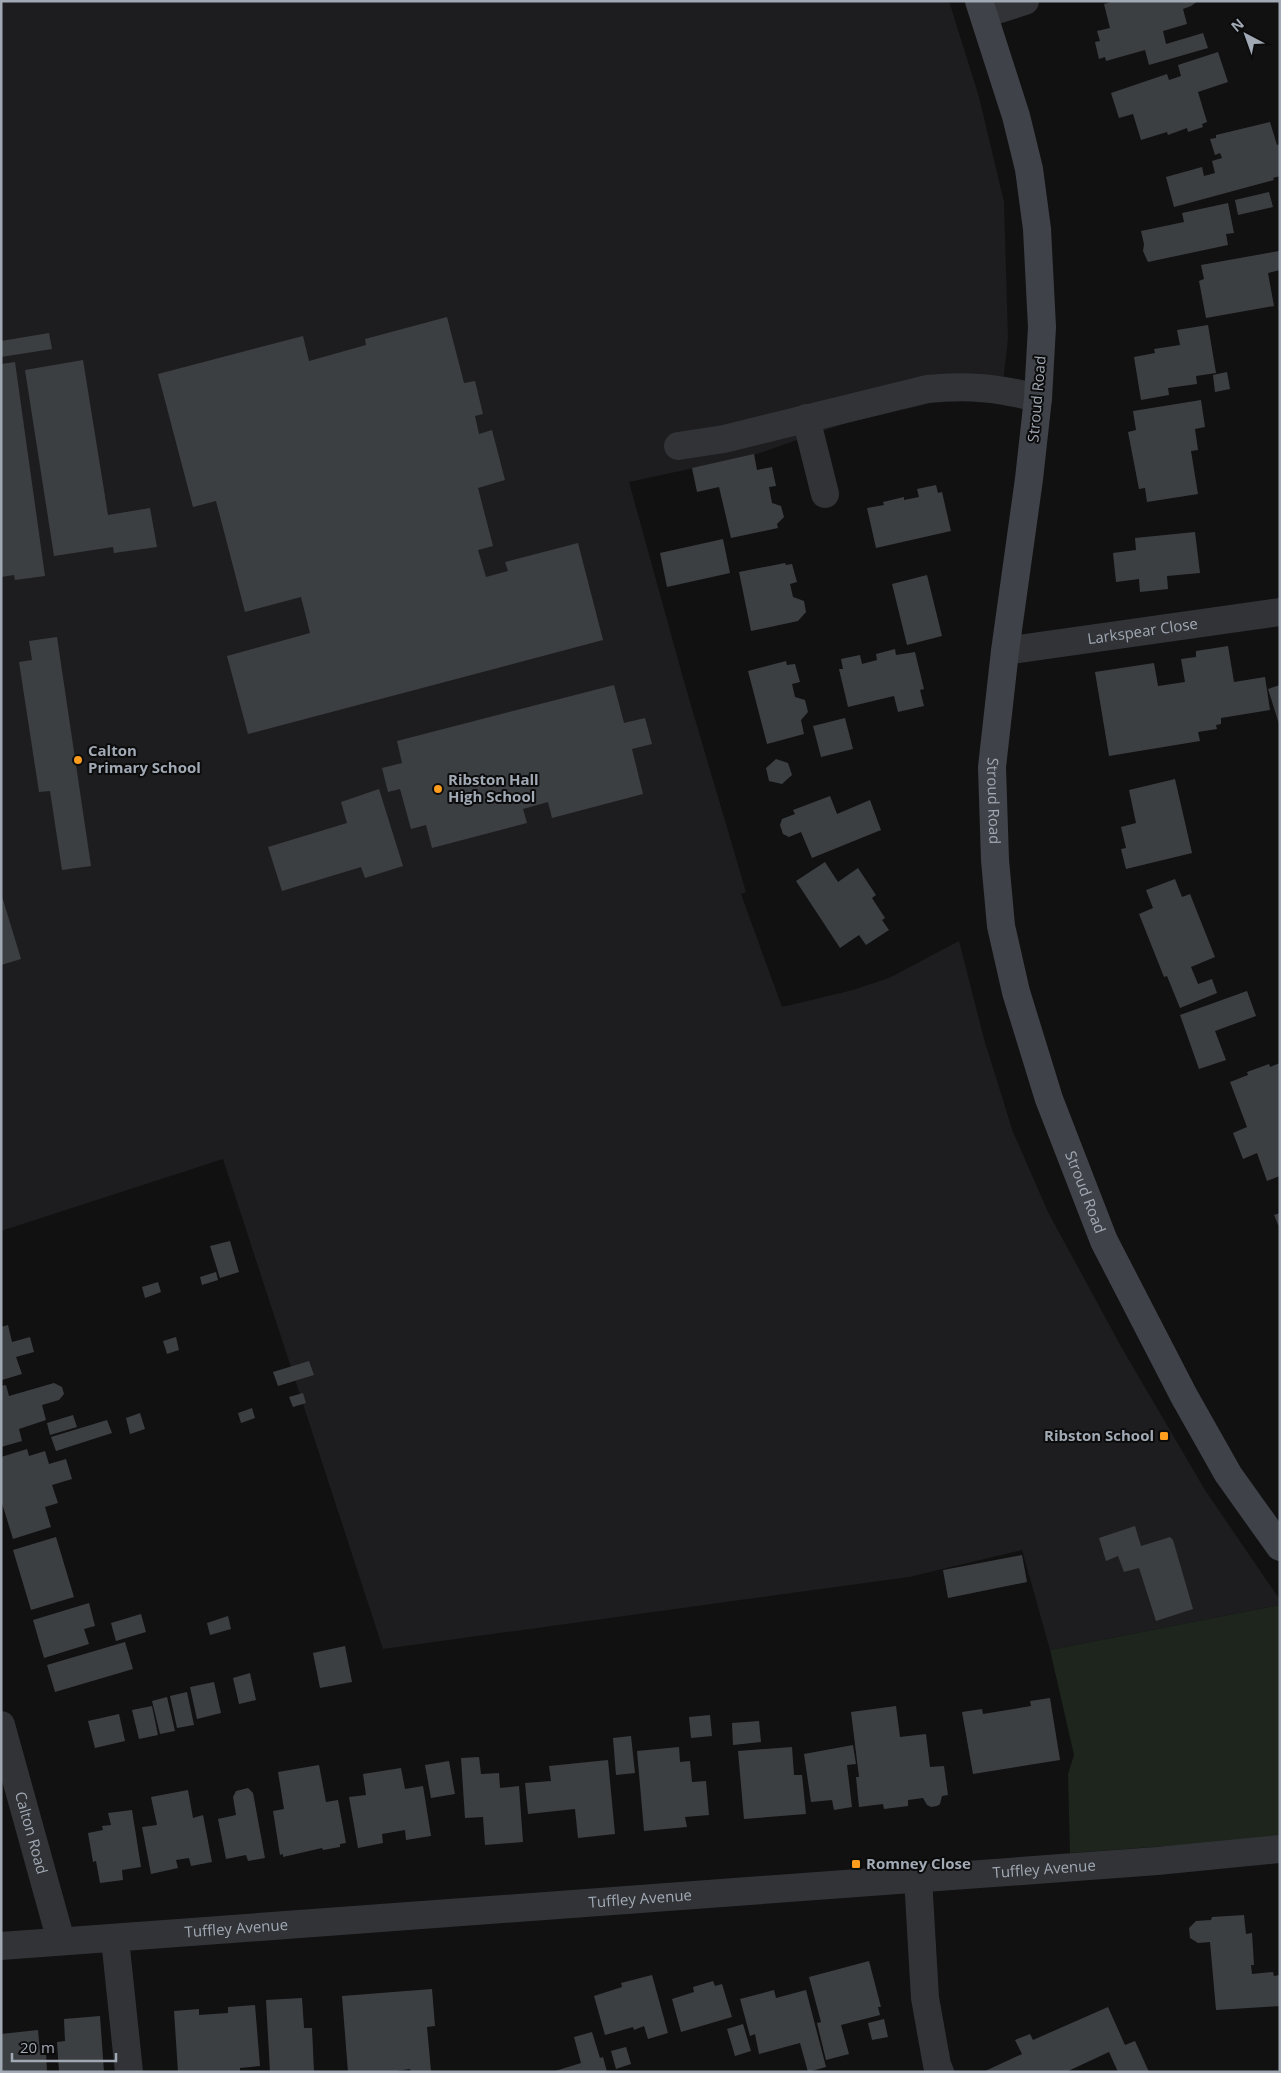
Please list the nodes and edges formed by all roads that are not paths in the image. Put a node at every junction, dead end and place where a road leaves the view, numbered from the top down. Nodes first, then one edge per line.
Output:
1 (1025, 1) edge
2 (982, 8) edge
3 (1038, 398) junction
4 (806, 418) junction
5 (678, 446) dead end
6 (825, 494) dead end
7 (1280, 612) edge
8 (1005, 651) junction
9 (1280, 1547) edge
10 (1, 1724) edge
11 (1280, 1849) edge
12 (918, 1878) junction
13 (114, 1939) junction
14 (61, 1941) junction
15 (1, 1946) edge
16 (129, 2072) edge
17 (940, 2072) edge

1 - 2 street
2 - 3 main road, Stroud Road
3 - 4 street
3 - 8 main road, Stroud Road
4 - 5 street
4 - 6 street
7 - 8 street, Larkspear Close
8 - 9 main road, Stroud Road
10 - 14 street, Calton Road
11 - 12 street, Tuffley Avenue
12 - 13 street, Tuffley Avenue
12 - 17 street
13 - 14 street, Tuffley Avenue
13 - 16 street
14 - 15 street, Tuffley Avenue

